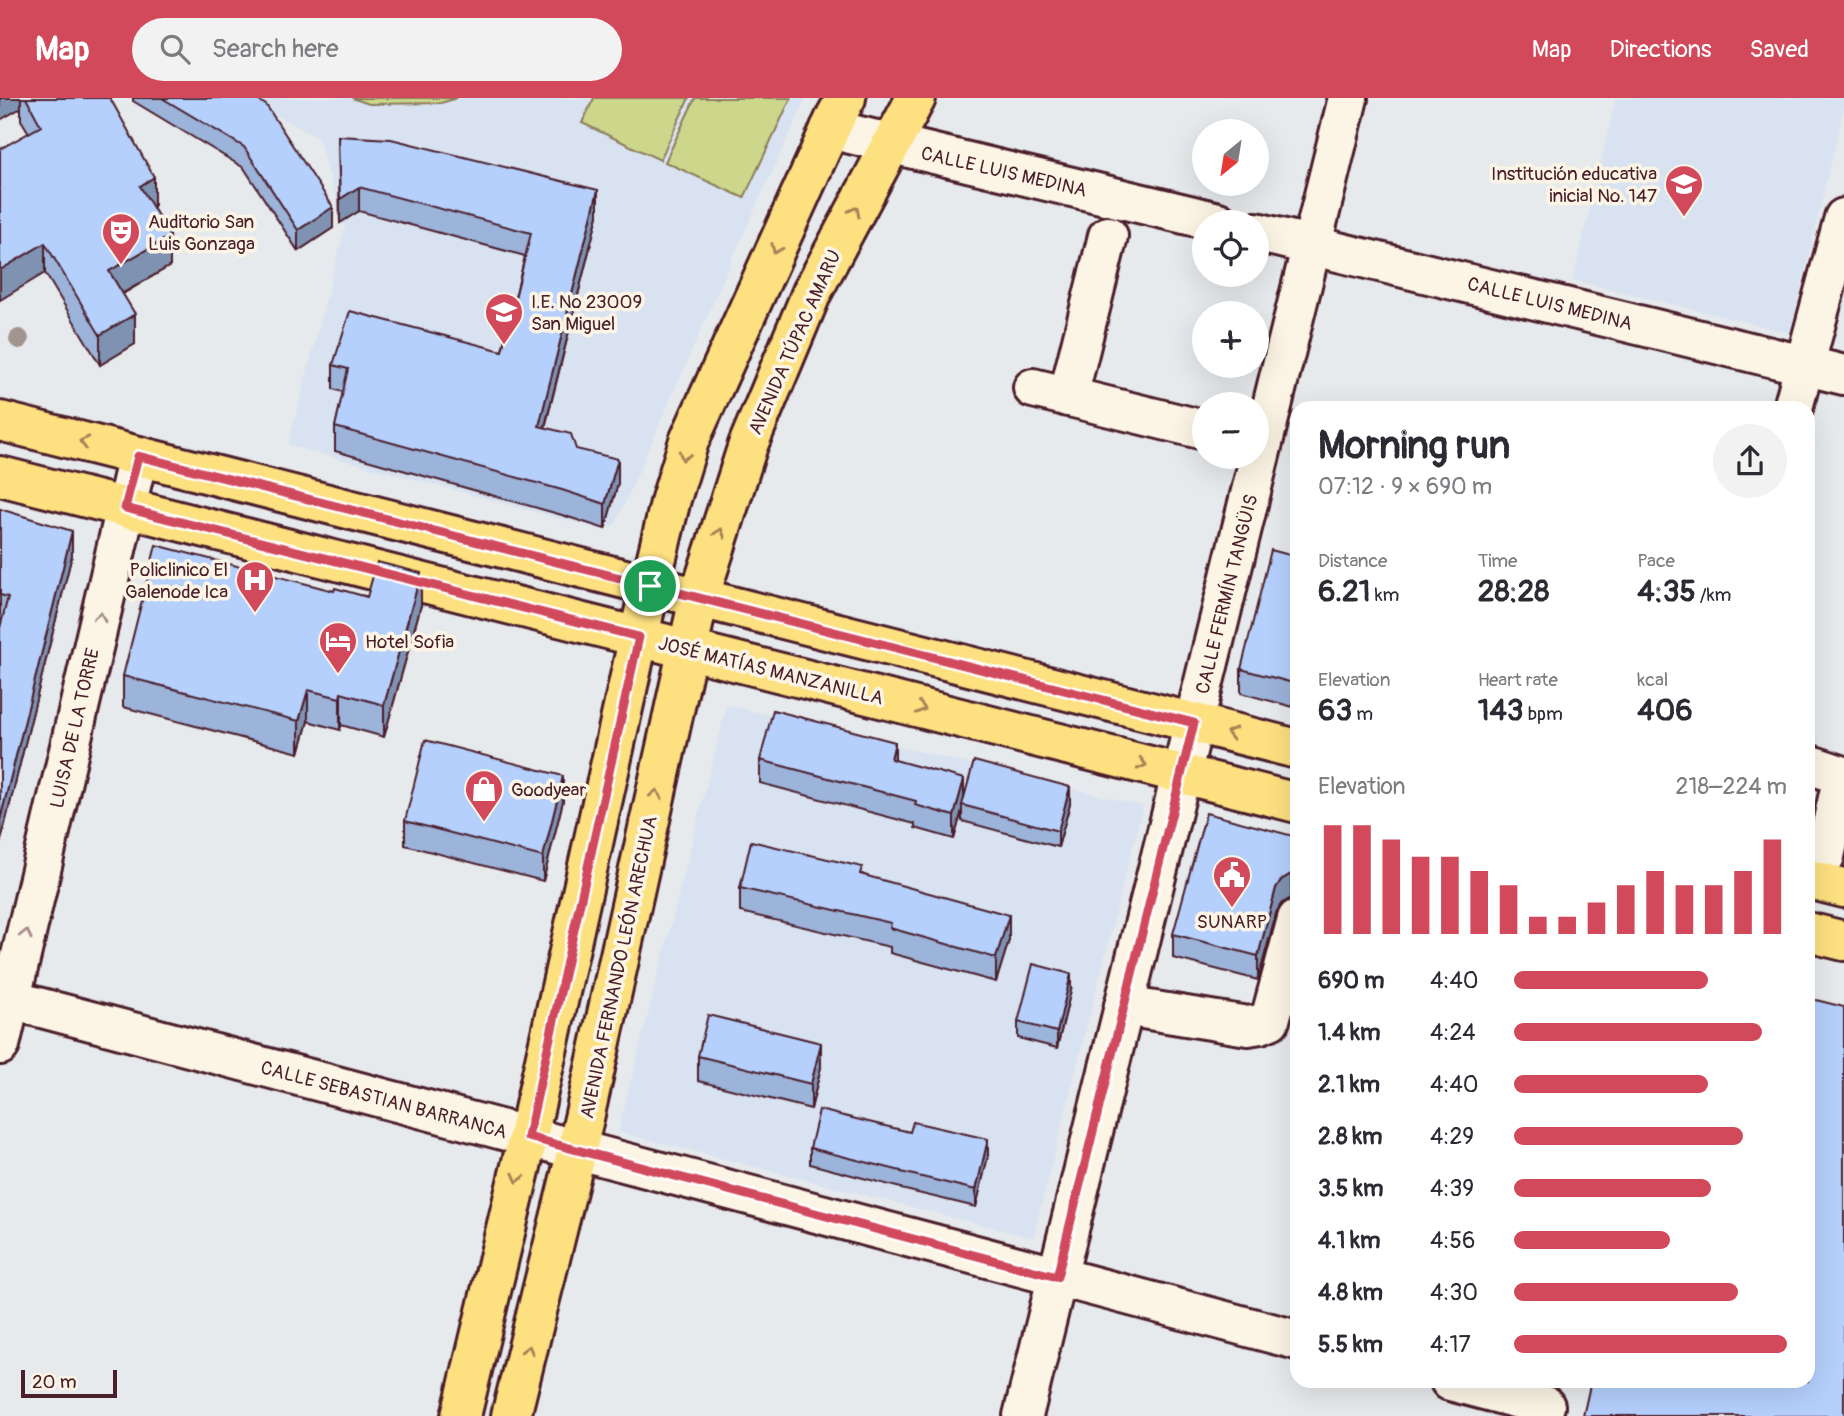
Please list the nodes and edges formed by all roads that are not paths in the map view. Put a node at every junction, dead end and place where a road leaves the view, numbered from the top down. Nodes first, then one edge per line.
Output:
1 (916, 98) edge
2 (1348, 98) edge
3 (838, 114) edge
4 (891, 144) junction
5 (1192, 216) edge
6 (1844, 218) edge
7 (1269, 235) edge
8 (1108, 236) dead end
9 (1311, 245) junction
10 (1804, 366) junction
11 (1844, 375) edge
12 (1795, 401) edge
13 (1269, 406) edge
14 (0, 421) edge
15 (1192, 427) edge
16 (138, 456) junction
17 (1253, 469) edge
18 (0, 476) edge
19 (125, 508) junction
20 (650, 586) junction
21 (699, 598) junction
22 (639, 637) junction
23 (688, 650) junction
24 (1194, 723) junction
25 (1290, 747) edge
26 (1815, 766) edge
27 (1181, 774) junction
28 (1844, 776) edge
29 (1290, 801) edge
30 (1821, 862) edge
31 (1844, 888) edge
32 (1815, 934) edge
33 (1844, 941) edge
34 (1290, 945) edge
35 (5, 999) edge
36 (1124, 1006) junction
37 (0, 1045) edge
38 (528, 1137) junction
39 (578, 1150) junction
40 (1057, 1277) junction
41 (1290, 1338) edge
42 (1484, 1388) edge
43 (1546, 1401) edge
44 (461, 1416) edge
45 (511, 1416) edge
46 (1023, 1416) edge

1 - 4 main road, AVENIDA TÚPAC AMARU
2 - 9 street, CALLE FERMÍN TANGÜIS
3 - 4 street, CALLE LUIS MEDINA
3 -> 20 main road
4 - 5 street, CALLE LUIS MEDINA
21 -> 4 main road, AVENIDA TÚPAC AMARU
6 - 10 street
7 - 9 street, CALLE LUIS MEDINA
8 - 15 street
9 - 10 street, CALLE LUIS MEDINA
9 - 13 street, CALLE FERMÍN TANGÜIS
10 - 11 street, CALLE LUIS MEDINA
10 - 12 street
16 -> 14 main road
16 - 19 street, LUISA DE LA TORRE
16 - 20 main road
17 - 24 street, CALLE FERMÍN TANGÜIS
18 - 19 main road, JOSÉ MATÍAS MANZANILLA
19 - 22 main road, JOSÉ MATÍAS MANZANILLA
35 -> 19 street, LUISA DE LA TORRE
20 - 21 main road
20 - 22 main road
21 - 23 main road, AVENIDA FERNANDO LEÓN ARECHUA
21 - 24 main road
22 - 23 main road, JOSÉ MATÍAS MANZANILLA
22 - 38 main road
23 -> 27 main road, JOSÉ MATÍAS MANZANILLA
39 -> 23 main road, AVENIDA FERNANDO LEÓN ARECHUA
25 -> 24 main road
24 - 27 street, CALLE FERMÍN TANGÜIS
26 - 28 street
27 - 29 main road, JOSÉ MATÍAS MANZANILLA
27 - 36 street, CALLE FERMÍN TANGÜIS
28 - 30 street
30 - 31 main road
32 - 33 main road
34 - 36 street
35 - 37 street, LUISA DE LA TORRE
35 - 38 street, CALLE SEBASTIAN BARRANCA
36 - 40 street, CALLE FERMÍN TANGÜIS
38 - 39 street, CALLE SEBASTIAN BARRANCA
38 -> 44 main road
39 - 40 street, CALLE SEBASTIAN BARRANCA
45 -> 39 main road, AVENIDA FERNANDO LEÓN ARECHUA
40 - 41 street, CALLE SEBASTIAN BARRANCA
40 - 46 street, CALLE FERMÍN TANGÜIS
42 - 43 street

